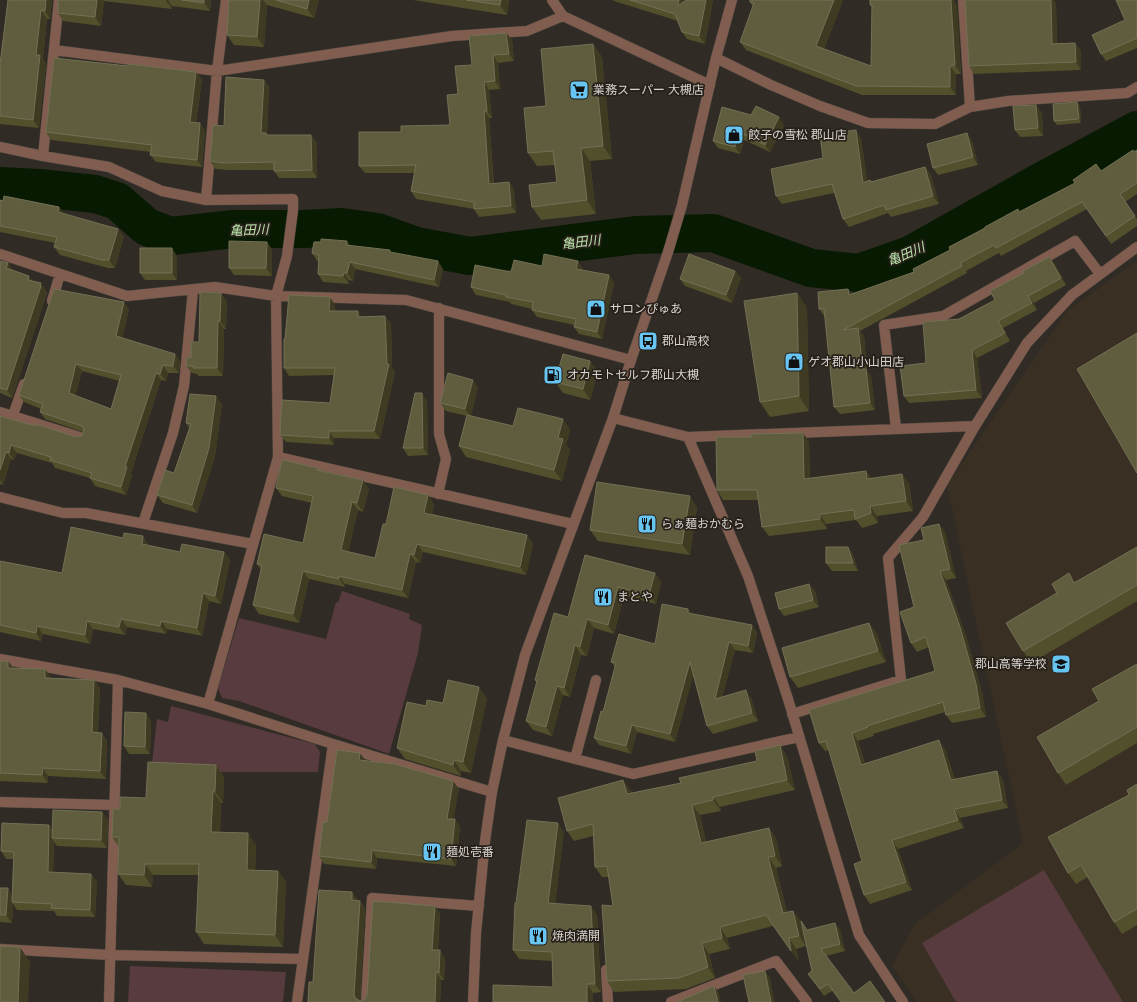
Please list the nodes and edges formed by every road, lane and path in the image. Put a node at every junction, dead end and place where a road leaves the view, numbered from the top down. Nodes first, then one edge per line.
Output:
1 (59, 0) edge
2 (226, 0) edge
3 (552, 0) edge
4 (732, 0) edge
5 (963, 0) edge
6 (563, 16) junction
7 (54, 50) junction
8 (716, 58) junction
9 (216, 71) junction
10 (710, 85) junction
11 (1137, 88) edge
12 (970, 107) junction
13 (0, 147) edge
14 (43, 156) junction
15 (206, 200) junction
16 (1137, 247) edge
17 (0, 254) edge
18 (60, 274) junction
19 (1100, 274) junction
20 (193, 290) junction
21 (276, 296) junction
22 (439, 308) junction
23 (48, 311) edge
24 (631, 360) junction
25 (28, 371) edge
26 (0, 412) edge
27 (13, 415) junction
28 (613, 418) junction
29 (975, 426) junction
30 (896, 428) junction
31 (688, 436) junction
32 (83, 438) edge
33 (278, 457) junction
34 (438, 494) junction
35 (0, 497) edge
36 (143, 523) junction
37 (574, 524) junction
38 (253, 544) junction
39 (0, 659) edge
40 (118, 680) junction
41 (596, 680) dead end
42 (208, 704) junction
43 (792, 714) junction
44 (799, 737) junction
45 (503, 740) junction
46 (333, 744) junction
47 (576, 759) junction
48 (492, 792) junction
49 (0, 802) edge
50 (114, 805) junction
51 (479, 906) junction
52 (0, 949) edge
53 (110, 955) junction
54 (606, 956) edge
55 (302, 959) junction
56 (676, 1001) edge
57 (109, 1002) edge
58 (297, 1002) edge
59 (366, 1002) edge
60 (473, 1002) edge
61 (608, 1002) edge
62 (807, 1002) edge
63 (903, 1002) edge

1 - 7 street
2 - 9 street
3 - 6 street
4 - 8 street
5 - 12 street
6 - 9 street
6 - 10 street
7 - 9 street
7 - 14 street
8 - 10 street
8 - 12 street
9 - 15 street
10 - 24 street
11 - 12 street
13 - 14 street
14 - 15 street
15 - 21 street
16 - 19 street
17 - 18 street
18 - 20 street
18 - 23 street
19 - 29 street
19 - 30 street
20 - 21 street
20 - 36 street
21 - 22 street
21 - 33 street
22 - 24 street
22 - 34 street
24 - 28 street
25 - 27 street
26 - 27 street
27 - 32 street
28 - 31 street
28 - 37 street
29 - 30 street
29 - 43 street
30 - 31 street
31 - 43 street
33 - 34 street
33 - 38 street
34 - 37 street
35 - 36 street
36 - 38 street
37 - 45 street
38 - 42 street
39 - 40 street
40 - 42 street
40 - 50 street
41 - 47 street
42 - 46 street
43 - 44 street
44 - 47 street
44 - 63 street
45 - 47 street
45 - 48 street
46 - 48 street
46 - 55 street
48 - 51 street
49 - 50 street
50 - 53 street
51 - 59 street
51 - 60 street
52 - 53 street
53 - 55 street
53 - 57 street
54 - 61 street
55 - 58 street
56 - 62 street

